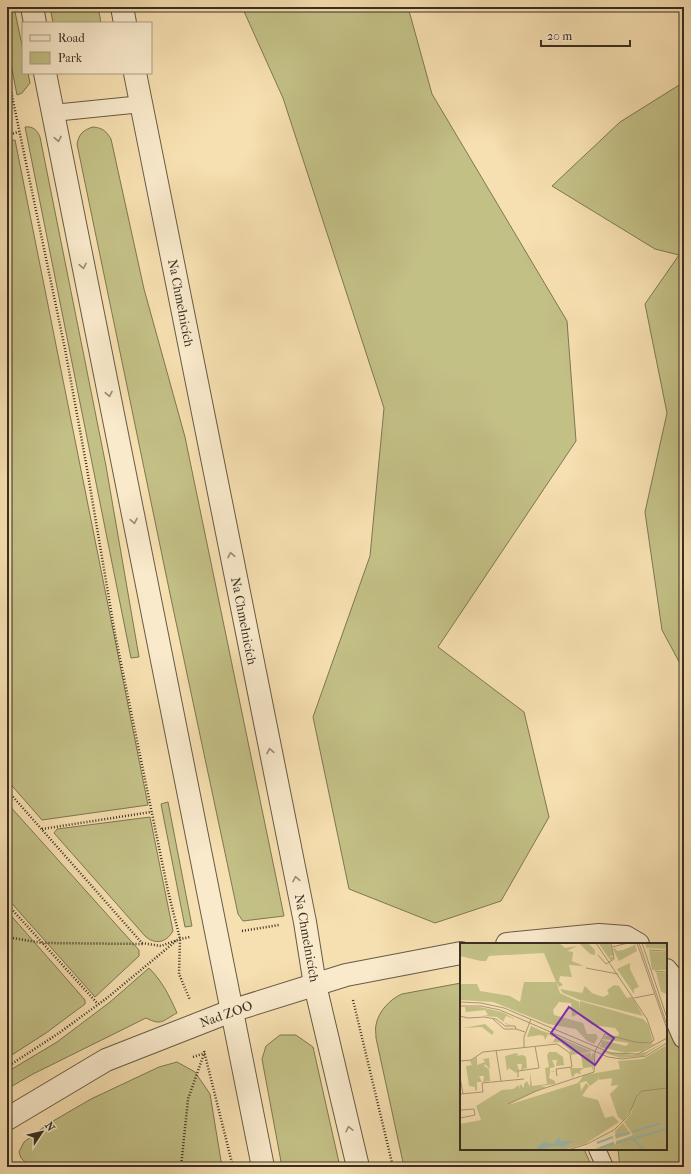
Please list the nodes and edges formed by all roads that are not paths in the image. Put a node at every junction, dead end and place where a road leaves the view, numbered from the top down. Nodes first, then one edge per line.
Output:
1 (32, 7) edge
2 (122, 7) edge
3 (35, 22) edge
4 (125, 22) edge
5 (45, 74) edge
6 (135, 74) edge
7 (142, 104) junction
8 (53, 114) junction
9 (517, 943) edge
10 (636, 943) edge
11 (460, 953) edge
12 (667, 971) edge
13 (315, 985) junction
14 (684, 993) edge
15 (667, 997) edge
16 (231, 1011) junction
17 (684, 1037) edge
18 (7, 1118) edge
19 (598, 1150) edge
20 (264, 1167) edge
21 (358, 1167) edge
22 (606, 1167) edge

1 - 3 street
2 - 4 street
5 - 8 street
6 - 7 street, Na Chmelnicích
7 - 8 lane
13 -> 7 street, Na Chmelnicích
8 -> 16 street
9 - 10 street
11 - 13 street, Nad ZOO
12 - 14 street
13 - 16 street, Nad ZOO
21 -> 13 street, Na Chmelnicích
15 - 17 street
16 - 18 street, Nad ZOO
16 - 20 street
19 - 22 lane

